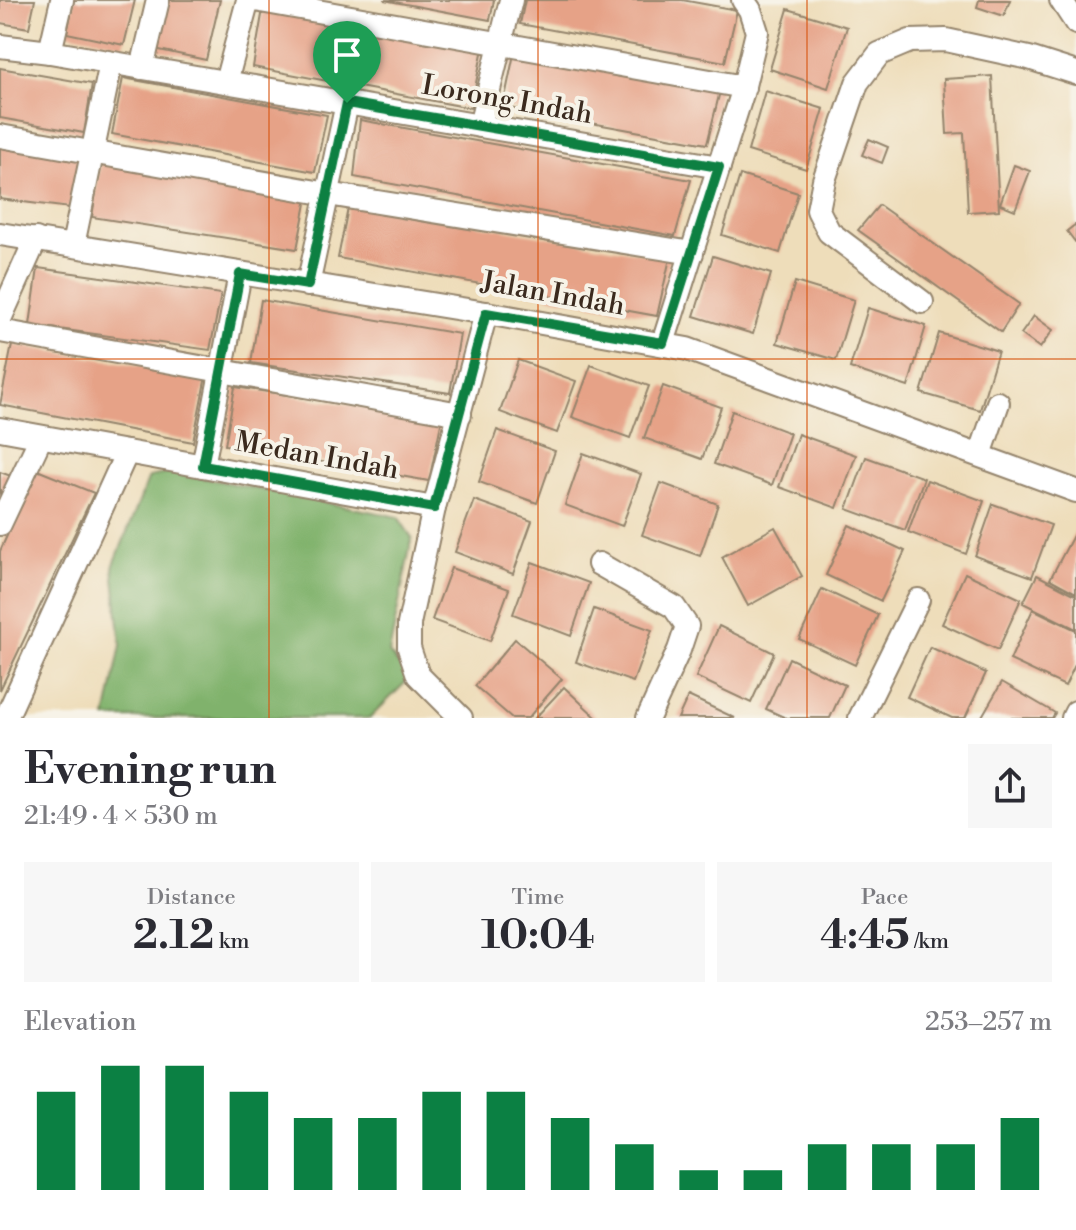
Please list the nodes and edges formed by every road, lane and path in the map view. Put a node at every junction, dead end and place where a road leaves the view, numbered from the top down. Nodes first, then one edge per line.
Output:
1 (62, 0) edge
2 (158, 0) edge
3 (248, 0) edge
4 (255, 0) edge
5 (511, 0) edge
6 (743, 0) edge
7 (1061, 0) edge
8 (1076, 23) edge
9 (501, 42) junction
10 (0, 46) edge
11 (50, 52) junction
12 (111, 63) junction
13 (142, 68) junction
14 (1076, 73) edge
15 (226, 82) junction
16 (744, 87) junction
17 (347, 103) junction
18 (480, 126) junction
19 (0, 136) edge
20 (92, 154) junction
21 (719, 167) junction
22 (328, 194) junction
23 (0, 234) edge
24 (36, 239) junction
25 (73, 245) junction
26 (692, 253) junction
27 (240, 274) junction
28 (308, 285) junction
29 (922, 302) dead end
30 (486, 313) junction
31 (0, 319) edge
32 (0, 331) edge
33 (663, 343) junction
34 (222, 371) junction
35 (998, 403) dead end
36 (460, 414) junction
37 (0, 429) edge
38 (41, 437) junction
39 (127, 452) junction
40 (980, 455) junction
41 (203, 466) junction
42 (1076, 491) edge
43 (434, 508) junction
44 (0, 524) edge
45 (599, 564) dead end
46 (918, 600) dead end
47 (1076, 712) edge
48 (6, 718) edge
49 (461, 718) edge
50 (648, 718) edge
51 (860, 718) edge
52 (1073, 718) edge

1 - 11 street
2 - 13 street
3 - 15 street
4 - 9 street
5 - 9 street
6 - 16 street
7 - 8 street
9 - 16 street
9 - 18 street
10 - 11 street, Lorong Indah
11 - 12 street, Lorong Indah
12 - 13 street, Lorong Indah
12 - 20 street
13 - 15 street, Lorong Indah
14 - 29 street
15 - 17 street, Lorong Indah
16 - 21 street
17 - 18 street, Lorong Indah
17 - 22 street
18 - 21 street, Lorong Indah
19 - 20 street
20 - 22 street
20 - 25 street
21 - 26 street
22 - 26 street
22 - 28 street
23 - 24 street, Jalan Indah
24 - 25 street, Jalan Indah
24 - 31 street
25 - 27 street, Jalan Indah
26 - 33 street
27 - 28 street, Jalan Indah
27 - 34 street
28 - 30 street, Jalan Indah
30 - 33 street, Jalan Indah
30 - 36 street
32 - 34 street
33 - 40 street, Jalan Indah
34 - 36 street
34 - 41 street
35 - 40 street
36 - 43 street
37 - 38 street, Medan Indah
38 - 39 street, Medan Indah
38 - 44 street
39 - 41 street, Medan Indah
39 - 48 street
40 - 42 street, Jalan Indah
41 - 43 street, Medan Indah
43 - 49 street
45 - 50 street
46 - 51 street
47 - 52 street

